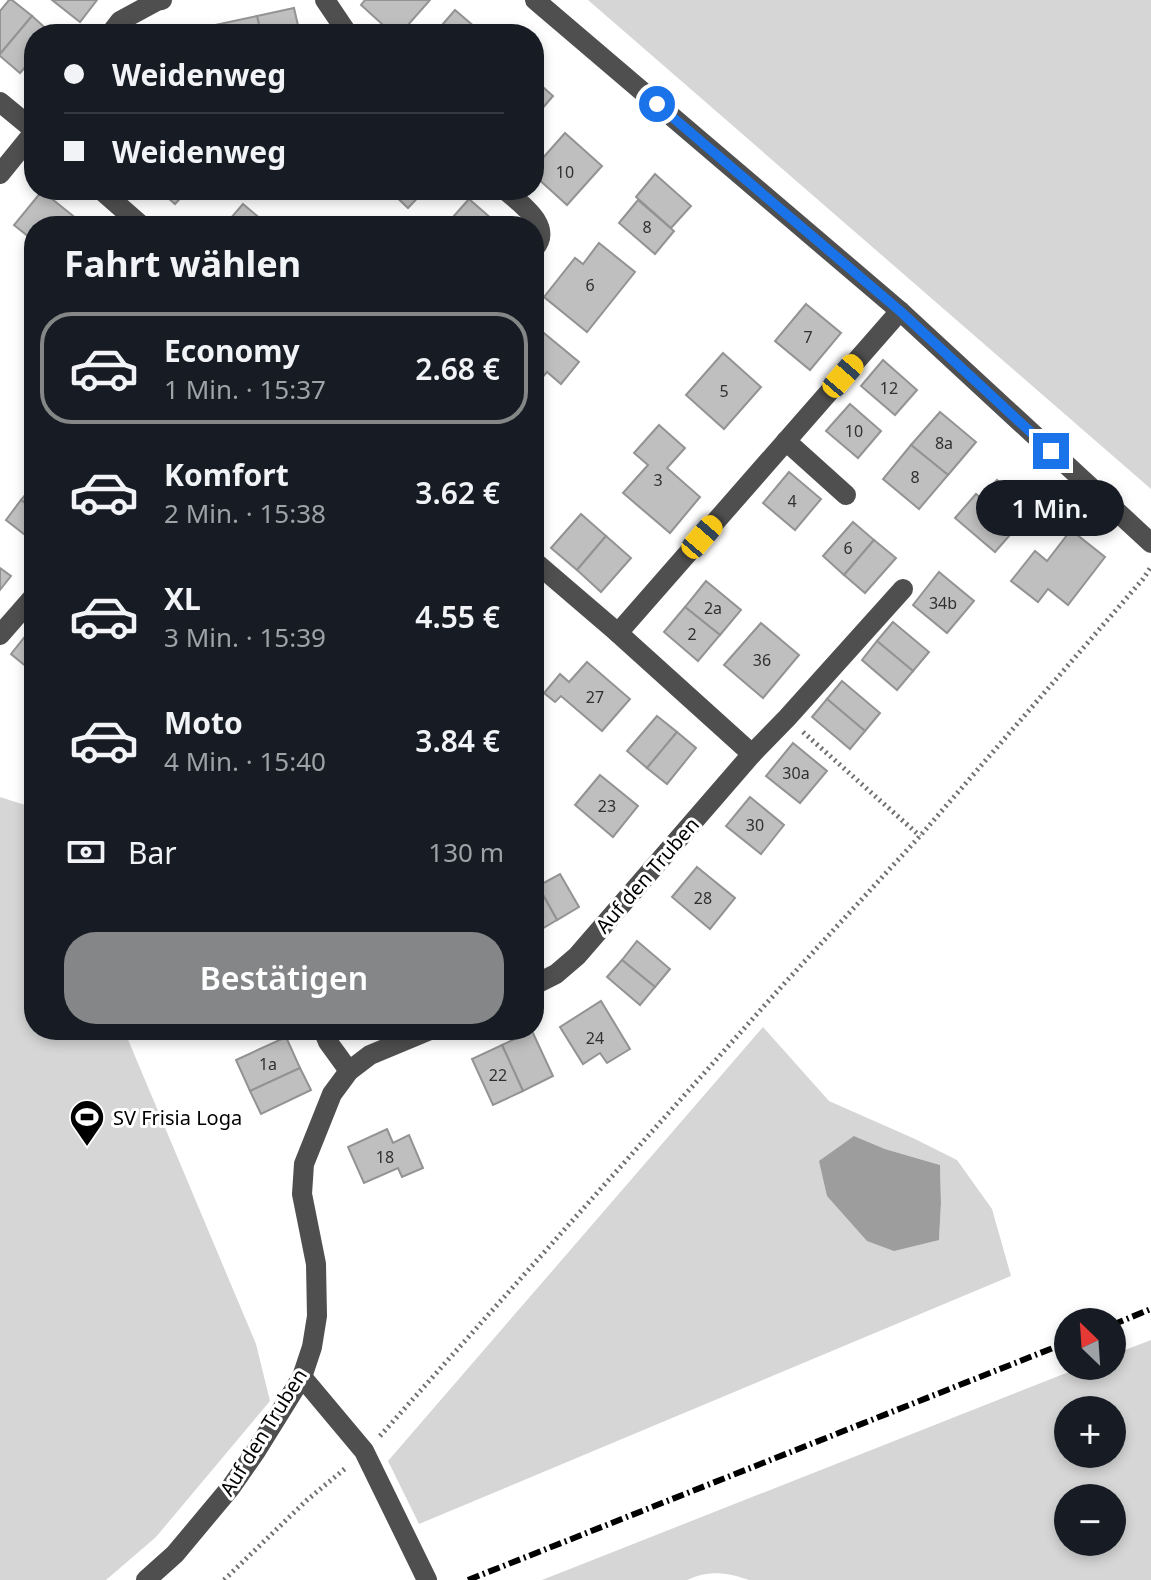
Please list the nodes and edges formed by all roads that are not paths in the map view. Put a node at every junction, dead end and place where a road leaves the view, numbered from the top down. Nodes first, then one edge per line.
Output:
1 (162, 0) edge
2 (325, 0) edge
3 (535, 0) edge
4 (118, 24) edge
5 (341, 24) edge
6 (0, 102) edge
7 (24, 122) edge
8 (24, 144) edge
9 (0, 174) edge
10 (112, 200) edge
11 (517, 200) edge
12 (131, 216) edge
13 (533, 216) edge
14 (900, 311) junction
15 (786, 441) junction
16 (846, 495) dead end
17 (1151, 543) edge
18 (544, 570) edge
19 (903, 589) dead end
20 (24, 607) edge
21 (618, 633) junction
22 (0, 635) edge
23 (752, 754) junction
24 (544, 980) edge
25 (327, 1040) edge
26 (406, 1040) edge
27 (349, 1071) junction
28 (302, 1377) junction
29 (146, 1580) edge
30 (427, 1580) edge

1 - 4 street
2 - 5 street
3 - 14 street
6 - 7 street
8 - 9 street
10 - 12 street
11 - 13 street
14 - 15 street
14 - 17 street
15 - 16 street
15 - 21 street
18 - 21 street
19 - 23 street, Auf den Truben
20 - 22 street
21 - 23 street
23 - 24 street, Auf den Truben
25 - 27 street
26 - 27 street, Auf den Truben
27 - 28 street, Auf den Truben
28 - 29 street, Auf den Truben
28 - 30 street

